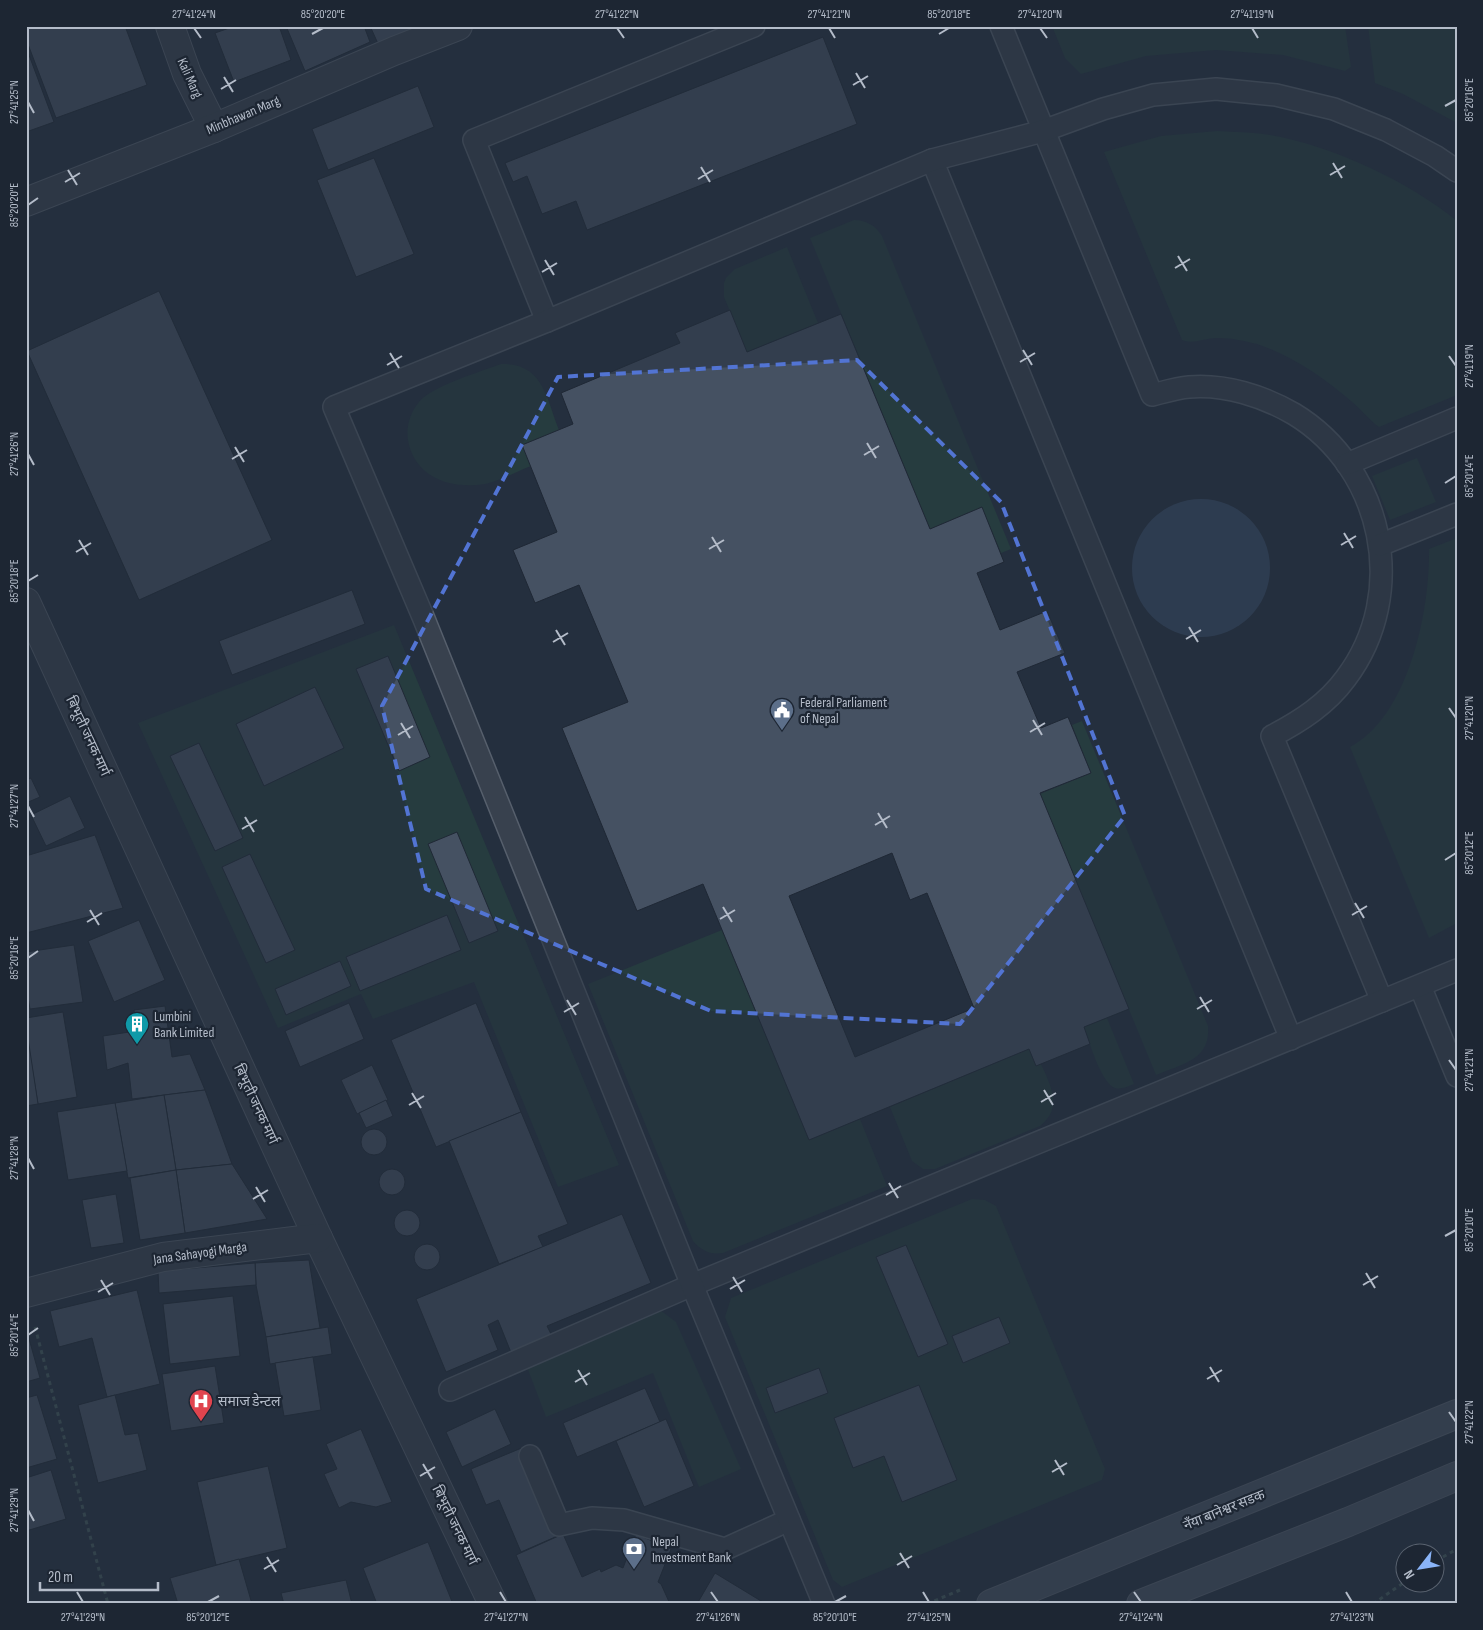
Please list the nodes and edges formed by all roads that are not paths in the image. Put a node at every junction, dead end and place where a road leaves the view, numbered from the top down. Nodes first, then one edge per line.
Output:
1 (170, 26) edge
2 (458, 26) edge
3 (754, 26) edge
4 (1001, 26) edge
5 (214, 128) junction
6 (1043, 131) junction
7 (932, 160) junction
8 (1457, 171) edge
9 (26, 202) edge
10 (547, 321) junction
11 (1457, 418) edge
12 (1347, 464) junction
13 (1457, 514) edge
14 (1380, 545) junction
15 (26, 602) edge
16 (1457, 970) edge
17 (1420, 986) junction
18 (1382, 1002) junction
19 (1291, 1039) junction
20 (1457, 1076) edge
21 (318, 1238) junction
22 (692, 1285) junction
23 (26, 1294) edge
24 (450, 1390) dead end
25 (1457, 1414) edge
26 (530, 1456) dead end
27 (1457, 1476) edge
28 (789, 1520) junction
29 (493, 1604) edge
30 (824, 1604) edge
31 (991, 1604) edge
32 (1141, 1604) edge

1 - 5 street, Kali Marg
2 - 5 street, Minbhawan Marg
3 - 10 lane
4 - 6 lane
5 - 9 street, Minbhawan Marg
6 - 7 lane
6 - 8 lane
6 - 12 lane
7 - 10 lane
7 - 19 lane
10 - 22 lane
11 - 12 lane
12 - 14 lane
13 - 14 lane
14 - 18 lane
15 - 21 street, बिभूती जनक मार्ग
16 - 17 lane
17 - 18 lane
17 - 20 lane
18 - 19 lane
19 - 22 lane
21 - 23 street, Jana Sahayogi Marga
21 - 29 street, बिभूती जनक मार्ग
22 - 24 lane
22 - 28 lane
25 - 31 main road, नँया बानेश्वर सडक
26 - 28 lane
27 - 32 main road
28 - 30 lane

